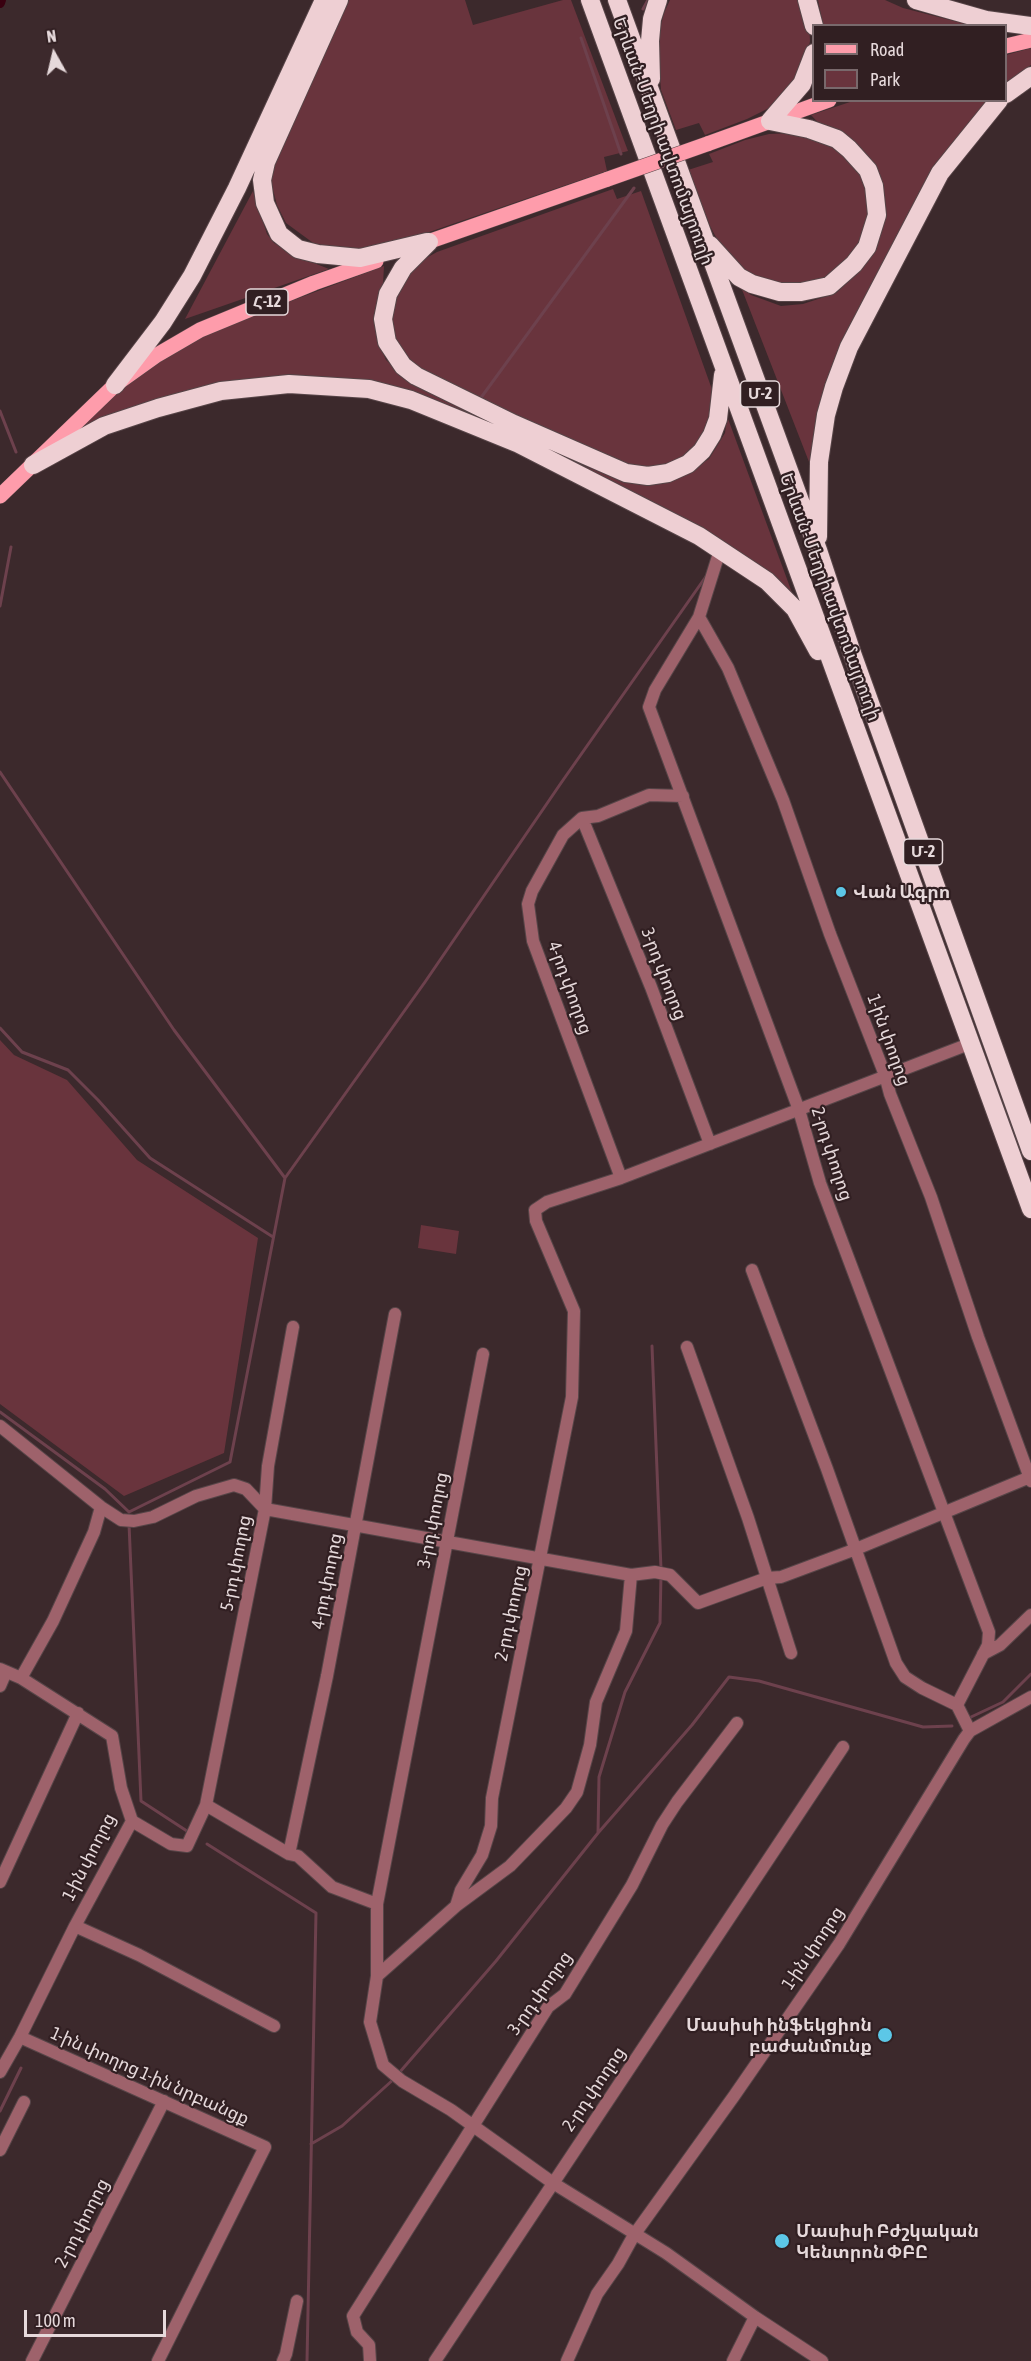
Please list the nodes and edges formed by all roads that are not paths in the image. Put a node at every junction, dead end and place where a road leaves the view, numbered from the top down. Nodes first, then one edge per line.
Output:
1 (324, 0) edge
2 (339, 0) edge
3 (590, 0) edge
4 (617, 0) edge
5 (658, 0) edge
6 (807, 0) edge
7 (916, 0) edge
8 (813, 24) edge
9 (1031, 26) edge
10 (1031, 40) edge
11 (1007, 46) edge
12 (812, 56) edge
13 (1031, 75) edge
14 (1007, 93) edge
15 (652, 96) junction
16 (823, 102) edge
17 (997, 102) edge
18 (770, 121) junction
19 (702, 237) junction
20 (429, 242) junction
21 (724, 370) junction
22 (116, 385) junction
23 (33, 465) junction
24 (0, 496) edge
25 (720, 550) junction
26 (818, 550) junction
27 (699, 617) junction
28 (835, 670) junction
29 (683, 796) junction
30 (582, 818) junction
31 (969, 1044) junction
32 (885, 1075) junction
33 (799, 1110) junction
34 (710, 1144) junction
35 (1031, 1151) edge
36 (621, 1178) junction
37 (1031, 1209) edge
38 (752, 1270) dead end
39 (395, 1314) dead end
40 (293, 1327) dead end
41 (687, 1347) dead end
42 (483, 1354) dead end
43 (0, 1427) edge
44 (1030, 1479) edge
45 (101, 1507) junction
46 (266, 1509) junction
47 (945, 1514) junction
48 (357, 1525) junction
49 (448, 1542) junction
50 (856, 1549) junction
51 (541, 1560) junction
52 (631, 1575) junction
53 (767, 1578) junction
54 (1031, 1615) edge
55 (791, 1653) dead end
56 (983, 1654) junction
57 (3, 1670) edge
58 (21, 1678) junction
59 (0, 1686) edge
60 (1031, 1697) edge
61 (957, 1705) junction
62 (78, 1713) junction
63 (737, 1723) dead end
64 (970, 1731) junction
65 (843, 1747) dead end
66 (206, 1804) junction
67 (132, 1821) junction
68 (289, 1854) junction
69 (0, 1882) edge
70 (377, 1904) junction
71 (456, 1906) junction
72 (75, 1926) junction
73 (376, 1976) junction
74 (274, 2026) dead end
75 (20, 2037) junction
76 (2, 2065) edge
77 (164, 2101) junction
78 (24, 2102) dead end
79 (473, 2127) junction
80 (0, 2150) edge
81 (553, 2182) junction
82 (634, 2235) junction
83 (297, 2301) dead end
84 (755, 2317) junction
85 (287, 2359) edge
86 (32, 2361) edge
87 (158, 2361) edge
88 (370, 2361) edge
89 (435, 2361) edge
90 (567, 2361) edge
91 (733, 2361) edge
92 (822, 2361) edge

1 - 22 highway
2 - 20 highway
3 - 21 highway, Երևան-Մեղրի ավտոմայրուղի / Մ-2
4 - 15 highway, Երևան-Մեղրի ավտոմայրուղի / Մ-2
5 - 15 highway
6 - 8 highway
7 - 9 highway
10 - 11 main road
12 - 18 highway
13 - 14 highway
15 - 19 highway, Երևան-Մեղրի ավտոմայրուղի / Մ-2
16 - 18 main road
17 - 26 highway
18 - 19 highway
18 - 20 main road, Հ-12, bridge
19 - 26 highway, Երևան-Մեղրի ավտոմայրուղի / Մ-2
20 - 21 highway
20 - 22 main road, Հ-12
21 - 28 highway, Երևան-Մեղրի ավտոմայրուղի / Մ-2
22 - 23 main road, Հ-12
23 - 24 main road, Հ-12
23 - 25 highway
25 - 27 street, 2-րդ փողոց
25 - 28 highway
26 - 35 highway, Երևան-Մեղրի ավտոմայրուղի / Մ-2
27 - 29 street, 2-րդ փողոց
27 - 32 street, 1-ին փողոց
28 - 31 highway, Երևան-Մեղրի ավտոմայրուղի / Մ-2
29 - 30 street
29 - 33 street, 2-րդ փողոց
30 - 34 street, 3-րդ փողոց
30 - 36 street, 4-րդ փողոց
31 - 32 street
31 - 37 highway, Երևան-Մեղրի ավտոմայրուղի / Մ-2
32 - 33 street
32 - 44 street, 1-ին փողոց
33 - 34 street
33 - 47 street, 2-րդ փողոց
34 - 36 street
36 - 51 street, 2-րդ փողոց
38 - 50 street
39 - 48 street, 4-րդ փողոց
40 - 46 street, 5-րդ փողոց
41 - 53 street
42 - 49 street, 3-րդ փողոց
43 - 45 street
44 - 47 street
45 - 46 street
45 - 58 street
46 - 48 street
46 - 66 street, 5-րդ փողոց
47 - 50 street
47 - 56 street, 2-րդ փողոց
48 - 49 street
48 - 68 street, 4-րդ փողոց
49 - 51 street
49 - 70 street, 3-րդ փողոց
50 - 53 street
50 - 61 street
51 - 52 street
51 - 71 street, 2-րդ փողոց
52 - 53 street
52 - 71 street
53 - 55 street
54 - 56 street
56 - 61 street, 2-րդ փողոց
57 - 58 street, 1-ին փողոց
57 - 59 street
58 - 62 street, 1-ին փողոց
60 - 64 street, 1-ին փողոց
61 - 64 street
62 - 67 street, 1-ին փողոց
62 - 69 street
63 - 79 street, 3-րդ փողոց
64 - 82 street, 1-ին փողոց
65 - 81 street, 2-րդ փողոց
66 - 67 street, 5-րդ փողոց
66 - 68 street
67 - 72 street, 1-ին փողոց
68 - 70 street
70 - 73 street, 3-րդ փողոց
71 - 73 street, 2-րդ փողոց
72 - 74 street
72 - 75 street, 1-ին փողոց
73 - 79 street, 3-րդ փողոց
75 - 76 street, 1-ին փողոց
75 - 77 street, 1-ին փողոց 1-ին նրբանցք
77 - 86 street, 2-րդ փողոց
77 - 87 street, 1-ին փողոց 1-ին նրբանցք
78 - 80 street
79 - 81 street
79 - 88 street, 3-րդ փողոց
81 - 82 street
81 - 89 street, 2-րդ փողոց
82 - 84 street
82 - 90 street, 1-ին փողոց
83 - 85 street
84 - 91 street
84 - 92 street

